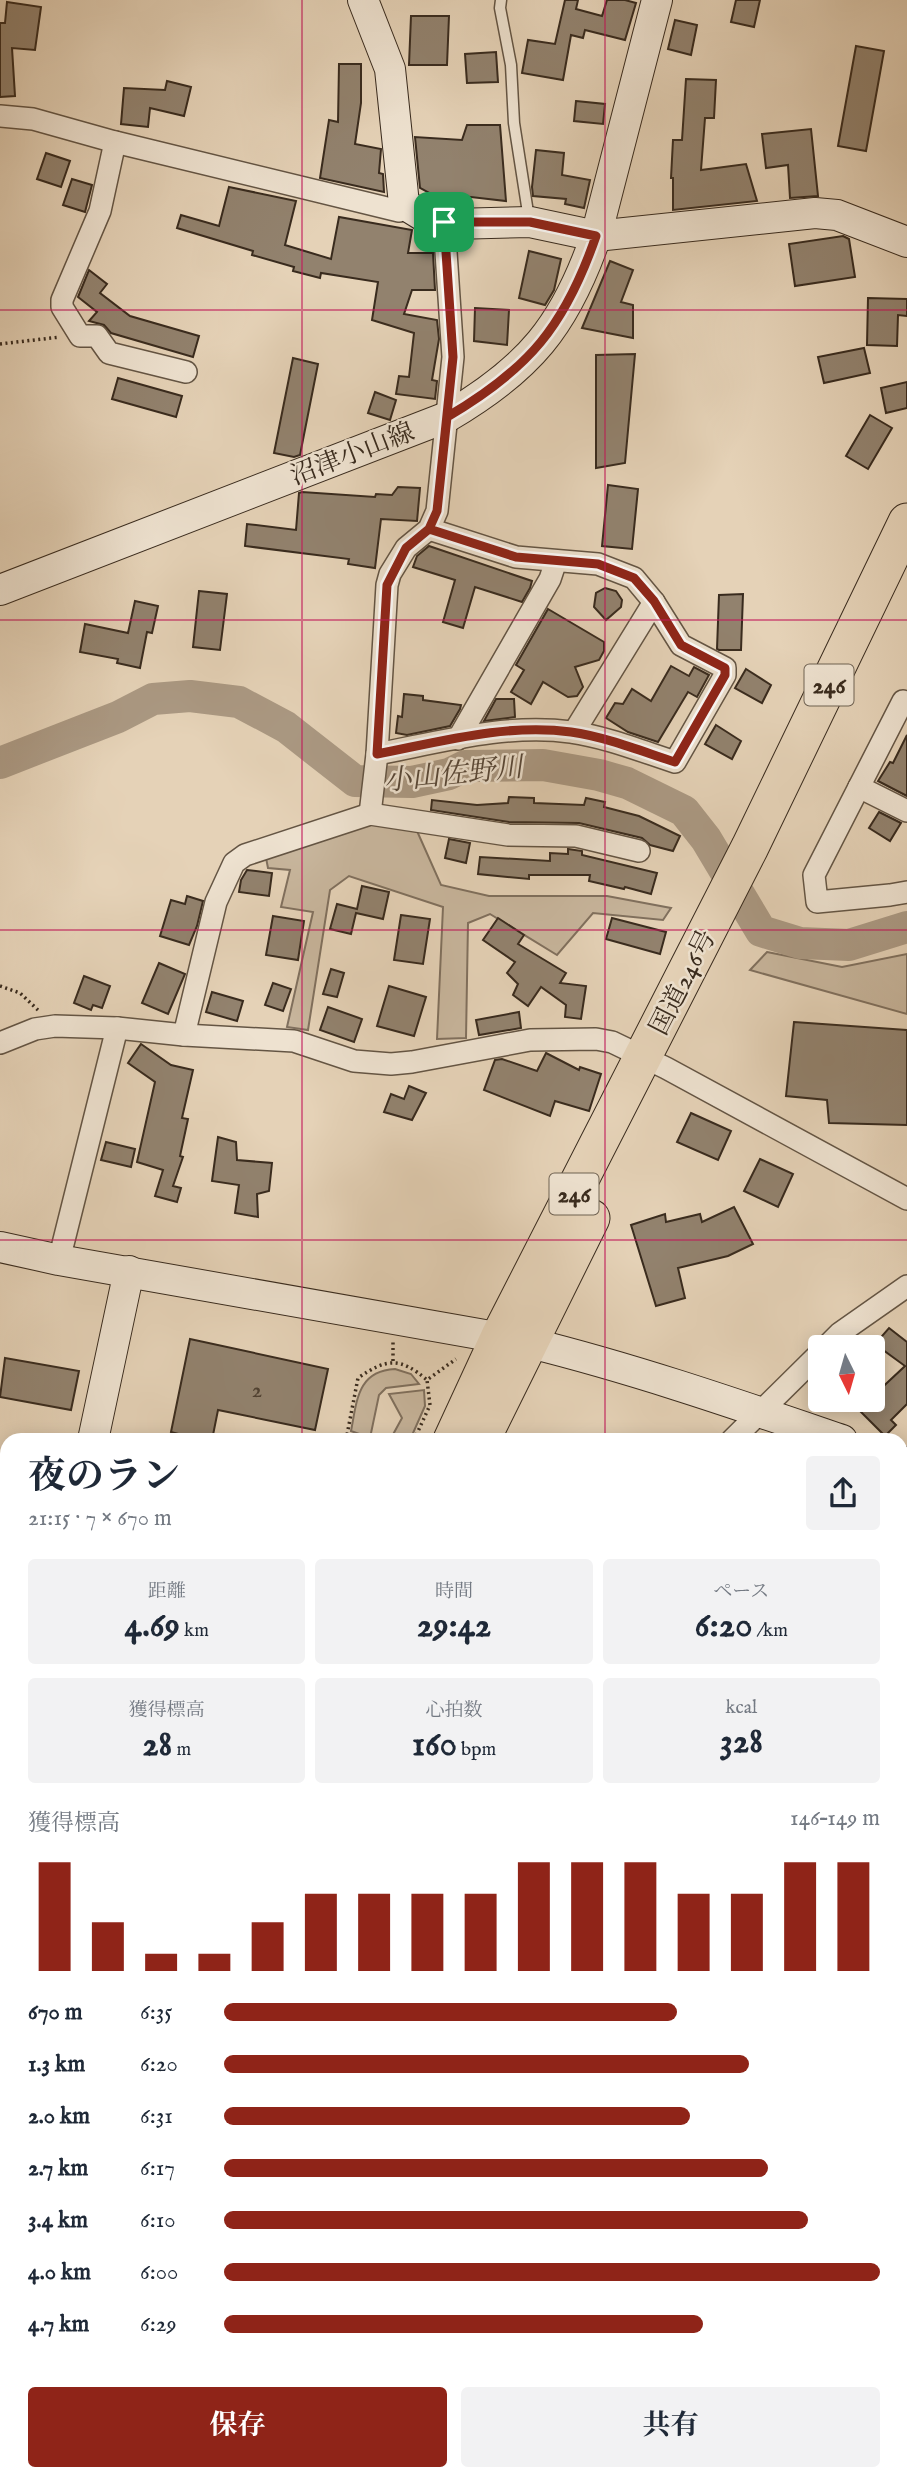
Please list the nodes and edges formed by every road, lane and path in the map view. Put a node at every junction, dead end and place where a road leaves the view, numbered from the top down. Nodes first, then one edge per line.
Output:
1 (363, 0) edge
2 (501, 0) edge
3 (657, 0) edge
4 (0, 116) edge
5 (116, 142) junction
6 (404, 204) junction
7 (444, 222) junction
8 (530, 222) junction
9 (596, 236) junction
10 (907, 242) edge
11 (74, 329) junction
12 (0, 344) edge
13 (186, 372) dead end
14 (447, 417) junction
15 (907, 522) edge
16 (429, 529) junction
17 (556, 561) junction
18 (907, 580) edge
19 (0, 590) edge
20 (654, 601) junction
21 (907, 703) edge
22 (574, 732) junction
23 (458, 739) junction
24 (377, 758) junction
25 (859, 787) junction
26 (370, 810) junction
27 (907, 811) edge
28 (639, 851) dead end
29 (757, 858) junction
30 (907, 892) edge
31 (0, 986) edge
32 (55, 1026) junction
33 (117, 1028) junction
34 (184, 1035) junction
35 (0, 1044) edge
36 (655, 1062) junction
37 (907, 1199) edge
38 (0, 1247) edge
39 (59, 1260) junction
40 (129, 1271) junction
41 (907, 1286) edge
42 (394, 1331) dead end
43 (839, 1335) edge
44 (515, 1340) junction
45 (456, 1359) dead end
46 (393, 1361) junction
47 (808, 1365) edge
48 (427, 1380) junction
49 (759, 1412) junction
50 (94, 1433) edge
51 (346, 1433) edge
52 (417, 1433) edge
53 (456, 1433) edge
54 (483, 1433) edge
55 (739, 1433) edge
56 (821, 1433) edge

1 - 6 street
2 - 8 lane
3 - 9 street, 沼津小山線
4 - 5 street
5 - 6 street
5 - 11 street
6 - 7 street
7 - 8 street
7 - 14 street
8 - 9 street
9 - 10 street
9 - 14 street, 沼津小山線
11 - 12 path
11 - 13 street
14 - 16 street
14 - 19 street, 沼津小山線
15 - 29 highway, 国道246号 / 246
16 - 17 street
16 - 24 street
17 - 20 street
17 - 23 street
18 - 29 highway, 国道246号 / 246
20 - 22 street
20 - 22 street
21 - 25 street
22 - 23 street
23 - 24 street
24 - 26 street
25 - 27 street
25 - 30 street
26 - 28 street
26 - 34 street
29 - 36 highway, 国道246号 / 246
31 - 32 path
32 - 33 street
32 - 35 street
33 - 34 street
33 - 39 street
34 - 36 street
36 - 37 street
36 - 44 highway, 国道246号 / 246
38 - 39 street
39 - 40 street
40 - 44 street
40 - 50 street
41 - 43 street
42 - 46 path
44 - 49 street
44 - 53 highway, 国道246号 / 246
44 - 54 highway, 国道246号 / 246
45 - 48 path
46 - 48 path
46 - 51 path
47 - 49 street
48 - 52 path
49 - 55 street
49 - 56 street

